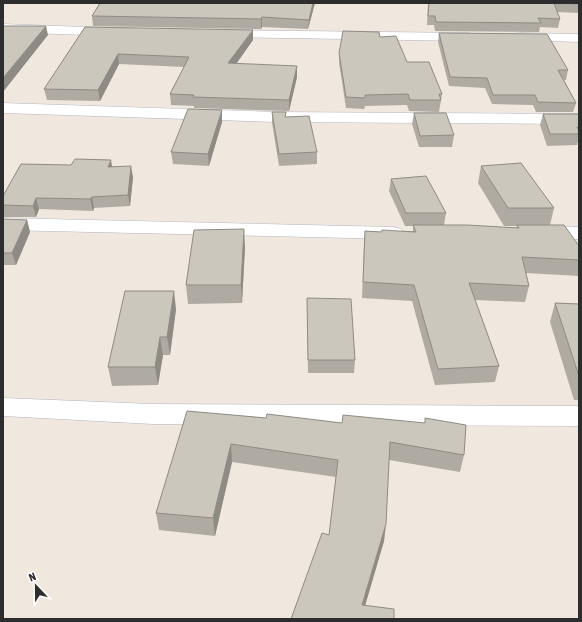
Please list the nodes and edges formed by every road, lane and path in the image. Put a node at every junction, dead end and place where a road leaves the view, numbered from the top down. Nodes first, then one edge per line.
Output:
1 (3, 28) edge
2 (128, 33) edge
3 (206, 34) edge
4 (480, 37) edge
5 (510, 37) edge
6 (579, 38) edge
7 (3, 108) edge
8 (579, 119) edge
9 (3, 224) edge
10 (415, 233) edge
11 (524, 233) edge
12 (579, 233) edge
13 (3, 407) edge
14 (579, 416) edge

1 - 2 street
3 - 4 street
5 - 6 street
7 - 8 street
9 - 10 street
11 - 12 street
13 - 14 street

